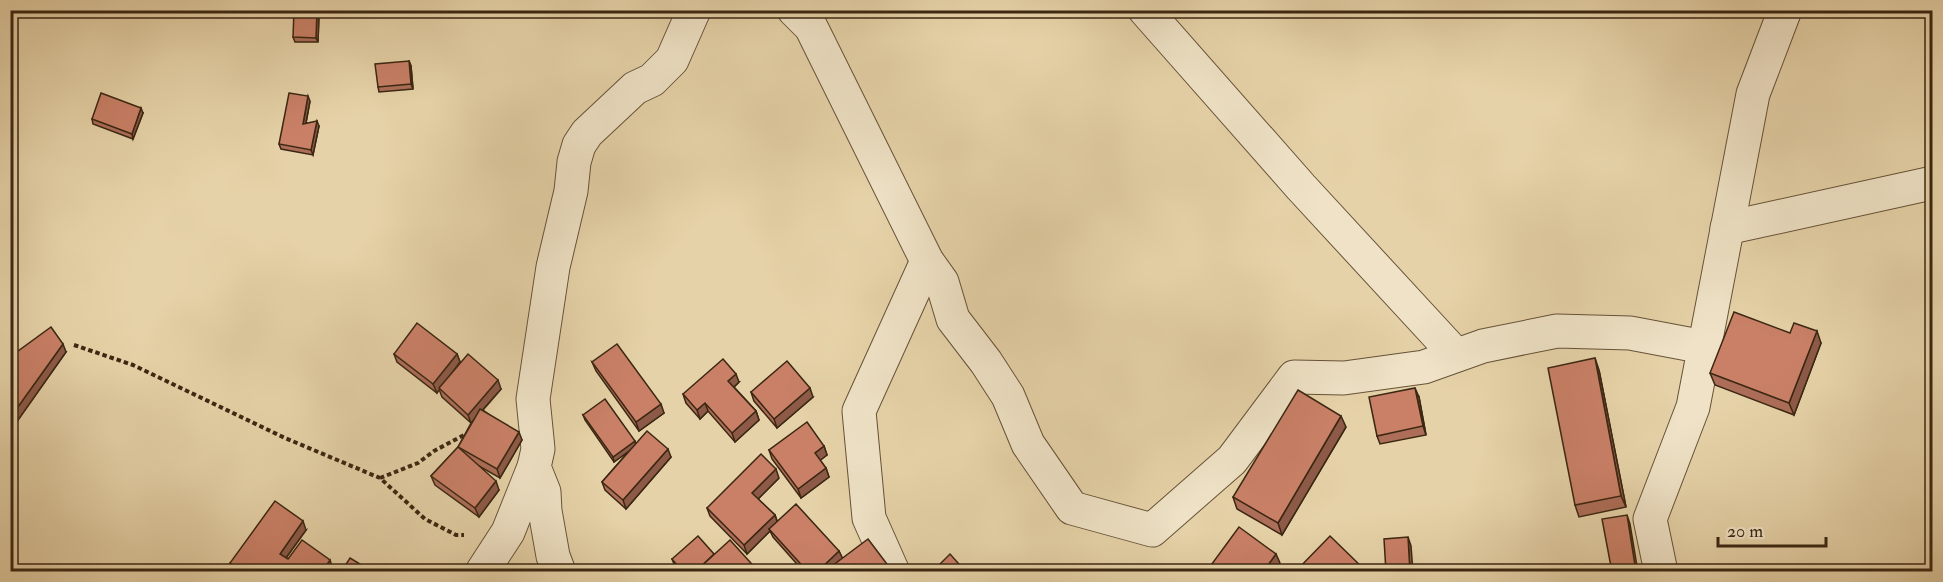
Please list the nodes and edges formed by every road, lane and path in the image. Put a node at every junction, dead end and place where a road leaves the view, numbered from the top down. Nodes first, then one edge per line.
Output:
1 (694, 10) edge
2 (794, 10) edge
3 (1145, 10) edge
4 (1785, 10) edge
5 (1932, 183) edge
6 (1727, 228) junction
7 (927, 261) junction
8 (74, 345) dead end
9 (1704, 347) junction
10 (1456, 356) junction
11 (464, 435) edge
12 (534, 467) junction
13 (380, 478) junction
14 (508, 532) junction
15 (482, 572) edge
16 (559, 572) edge
17 (893, 572) edge
18 (1661, 572) edge

1 - 12 street
2 - 7 street
3 - 10 street
4 - 6 street
5 - 6 street
6 - 9 street
7 - 10 street
7 - 17 street
8 - 13 path
9 - 10 street
9 - 18 street
11 - 13 path
12 - 14 street
12 - 16 street
13 - 14 path
14 - 15 street

